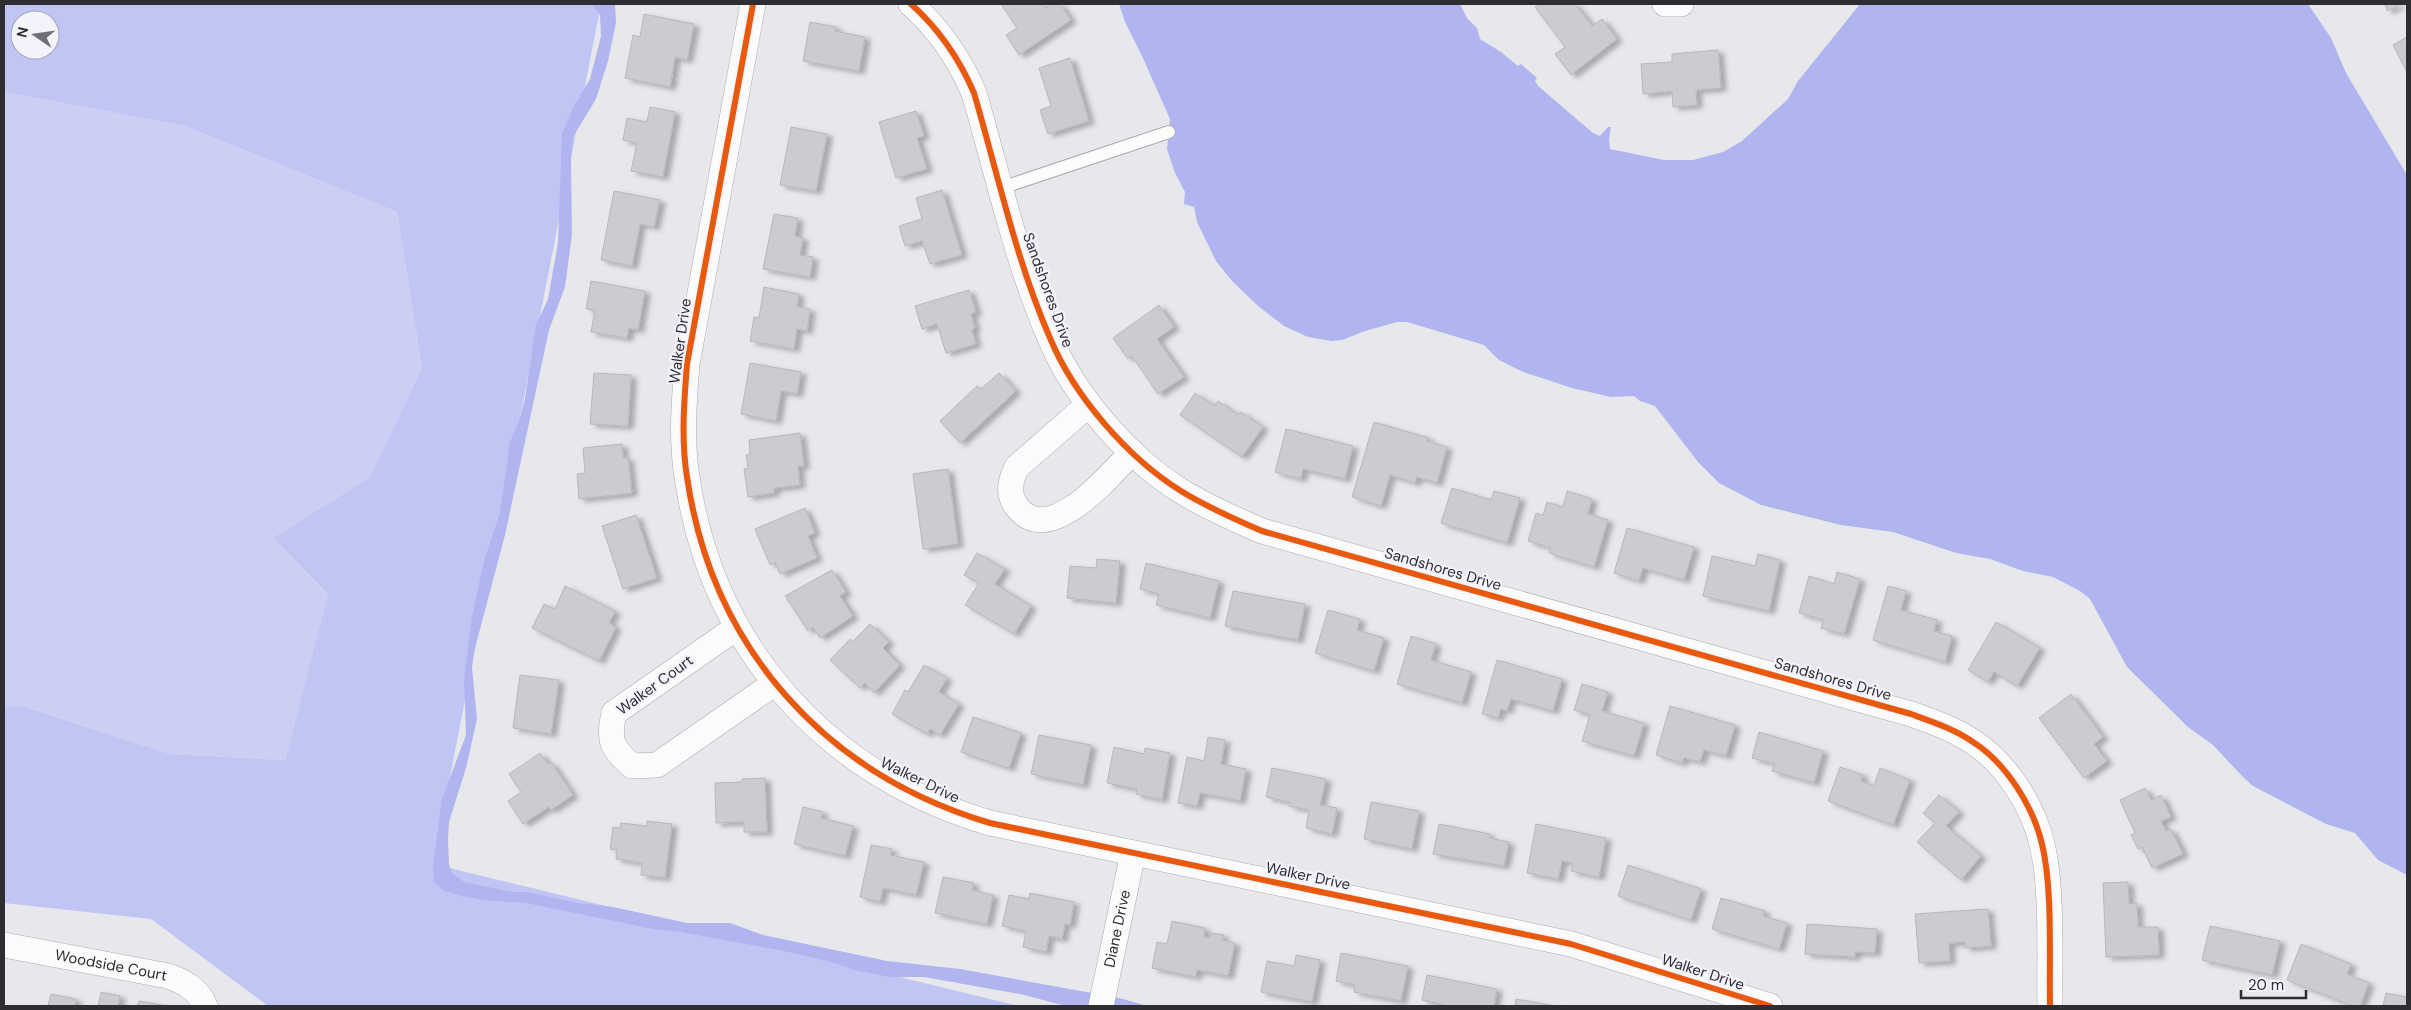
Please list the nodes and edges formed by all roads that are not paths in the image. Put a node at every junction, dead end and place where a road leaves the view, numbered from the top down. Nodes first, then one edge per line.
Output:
1 (753, 4) edge
2 (911, 4) edge
3 (1664, 4) edge
4 (1680, 4) edge
5 (1169, 132) dead end
6 (1000, 188) junction
7 (1089, 404) junction
8 (1132, 452) junction
9 (736, 628) junction
10 (775, 684) junction
11 (1133, 853) junction
12 (4, 945) edge
13 (205, 1006) edge
14 (1101, 1006) edge
15 (1770, 1006) edge
16 (2050, 1006) edge

1 - 9 street, Walker Drive
2 - 6 street, Sandshores Drive
3 - 4 street
5 - 6 lane
6 - 7 street, Sandshores Drive
7 - 8 street, Sandshores Drive
7 - 8 street
8 - 16 street, Sandshores Drive
9 - 10 street, Walker Drive
9 - 10 street, Walker Court
10 - 11 street, Walker Drive
11 - 14 street, Diane Drive
11 - 15 street, Walker Drive
12 - 13 street, Woodside Court

